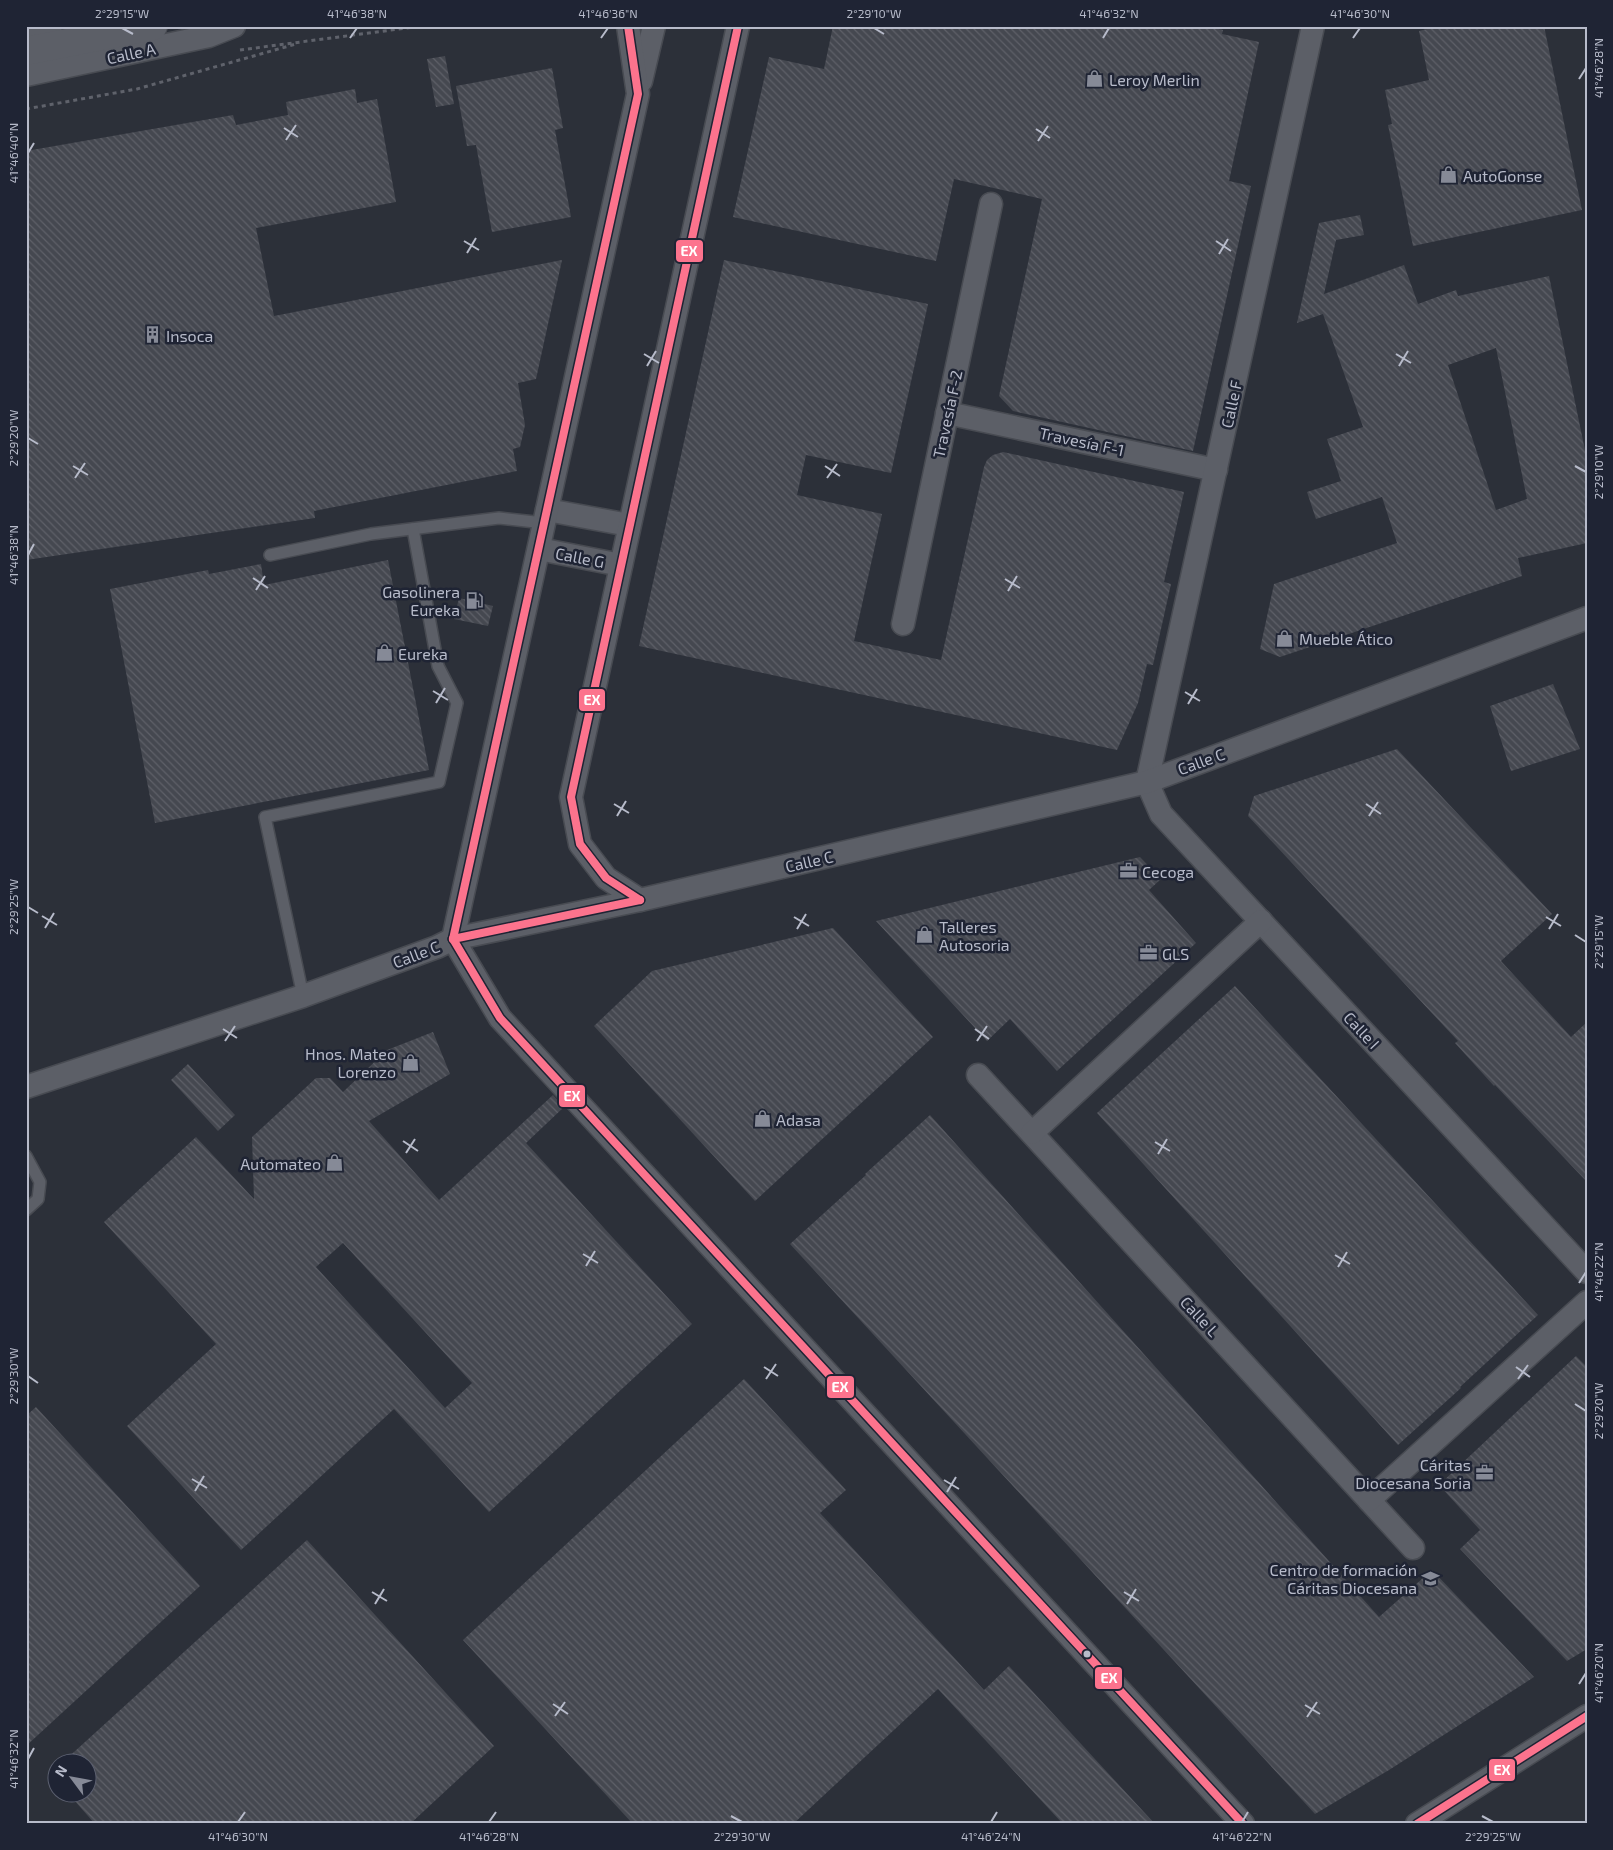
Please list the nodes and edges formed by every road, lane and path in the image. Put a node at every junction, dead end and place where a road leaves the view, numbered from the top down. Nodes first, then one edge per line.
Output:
1 (48, 26) edge
2 (153, 26) edge
3 (234, 26) edge
4 (422, 26) edge
5 (628, 26) edge
6 (654, 26) edge
7 (738, 26) edge
8 (1313, 26) edge
9 (26, 32) edge
10 (26, 51) edge
11 (26, 75) edge
12 (638, 94) junction
13 (26, 110) edge
14 (991, 204) dead end
15 (947, 413) junction
16 (1216, 470) junction
17 (546, 517) junction
18 (630, 526) junction
19 (413, 529) junction
20 (539, 549) junction
21 (270, 555) dead end
22 (622, 565) junction
23 (1587, 618) edge
24 (903, 624) dead end
25 (1146, 782) junction
26 (640, 900) junction
27 (1261, 921) junction
28 (453, 939) junction
29 (303, 996) junction
30 (978, 1075) dead end
31 (26, 1087) edge
32 (1032, 1133) junction
33 (26, 1156) edge
34 (26, 1210) edge
35 (1587, 1272) edge
36 (1587, 1302) edge
37 (1369, 1500) junction
38 (1413, 1548) dead end
39 (1587, 1716) edge
40 (1244, 1824) edge
41 (1417, 1824) edge

1 - 9 street
2 - 10 street, Calle A
3 - 11 street, Calle A
4 - 13 path
5 - 12 street, Calle G
6 - 12 street, Calle G
7 - 18 street, Calle G
8 - 16 street, Calle F
12 - 17 street, Calle G
14 - 15 street, Travesía F-2
15 - 16 street, Travesía F-1
15 - 24 street, Travesía F-2
16 - 25 street, Calle F
17 - 18 street
17 - 19 lane
17 - 20 street, Calle G
18 - 22 street, Calle G
19 - 21 lane
19 - 29 lane
20 - 22 street, Calle G
20 - 28 street, Calle G
22 - 26 street, Calle G
23 - 25 street, Calle C
25 - 26 street, Calle C
25 - 27 street, Calle I
26 - 28 street, Calle C
27 - 32 street
27 - 35 street, Calle I
28 - 29 street, Calle C
28 - 40 street
29 - 31 street, Calle C
30 - 32 street, Calle L
32 - 37 street, Calle L
33 - 34 lane
36 - 37 street
37 - 38 street, Calle L
39 - 41 street

